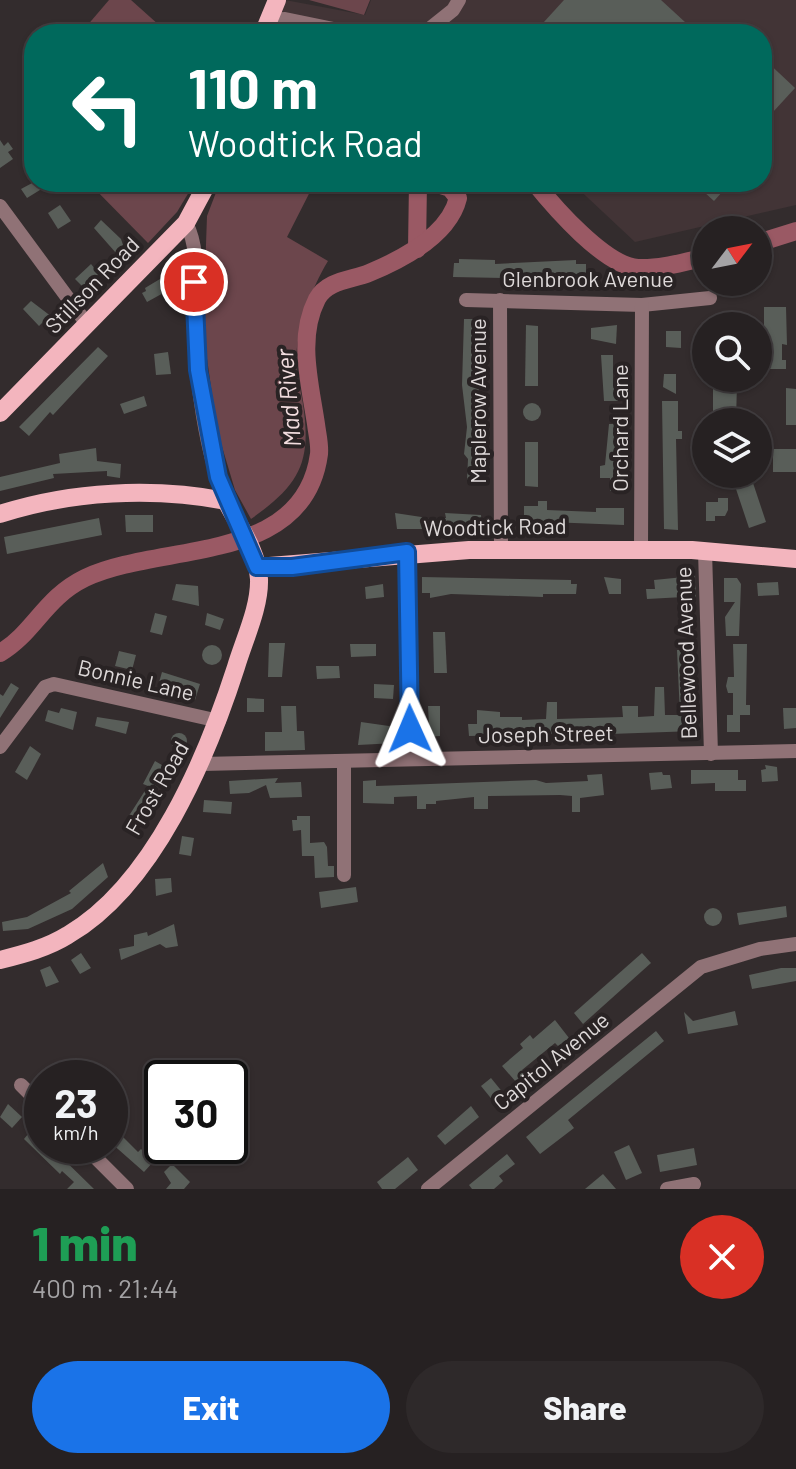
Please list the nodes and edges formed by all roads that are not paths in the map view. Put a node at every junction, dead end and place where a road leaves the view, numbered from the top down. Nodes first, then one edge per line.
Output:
1 (277, 0) edge
2 (459, 0) edge
3 (267, 24) edge
4 (273, 24) edge
5 (309, 24) edge
6 (436, 24) edge
7 (203, 192) edge
8 (0, 206) edge
9 (186, 223) junction
10 (710, 298) dead end
11 (466, 300) dead end
12 (500, 300) junction
13 (642, 305) junction
14 (87, 324) junction
15 (0, 413) edge
16 (226, 501) junction
17 (0, 514) edge
18 (501, 550) junction
19 (641, 550) junction
20 (705, 551) junction
21 (407, 552) junction
22 (796, 559) edge
23 (257, 567) junction
24 (219, 721) junction
25 (0, 747) edge
26 (796, 751) edge
27 (711, 754) junction
28 (410, 758) junction
29 (344, 763) junction
30 (202, 764) junction
31 (344, 875) dead end
32 (796, 944) edge
33 (0, 960) edge
34 (21, 1085) dead end
35 (24, 1088) edge
36 (102, 1164) edge
37 (694, 1184) dead end
38 (127, 1189) edge
39 (428, 1189) edge
40 (667, 1189) edge

1 - 3 main road
2 - 6 street
4 - 5 street
7 - 9 main road, Stillson Road
8 - 14 street
9 - 14 main road, Stillson Road
9 - 16 street
10 - 13 street, Glenbrook Avenue
11 - 12 street, Glenbrook Avenue
12 - 13 street, Glenbrook Avenue
12 - 18 street, Maplerow Avenue
13 - 19 street, Orchard Lane
14 - 15 main road, Stillson Road
16 - 17 main road
16 - 23 main road
18 - 19 main road, Woodtick Road
18 - 21 main road, Woodtick Road
19 - 20 main road, Woodtick Road
20 - 22 main road, Woodtick Road
20 - 27 street, Bellewood Avenue
21 - 23 main road, Woodtick Road
21 - 28 street
23 - 24 main road, Frost Road
24 - 25 street, Bonnie Lane
24 - 30 main road, Frost Road
26 - 27 street, Joseph Street
27 - 28 street, Joseph Street
28 - 29 street, Joseph Street
29 - 30 street, Joseph Street
29 - 31 street
30 - 33 main road, Frost Road
32 - 39 street, Capitol Avenue
34 - 35 street
36 - 38 street
37 - 40 street

